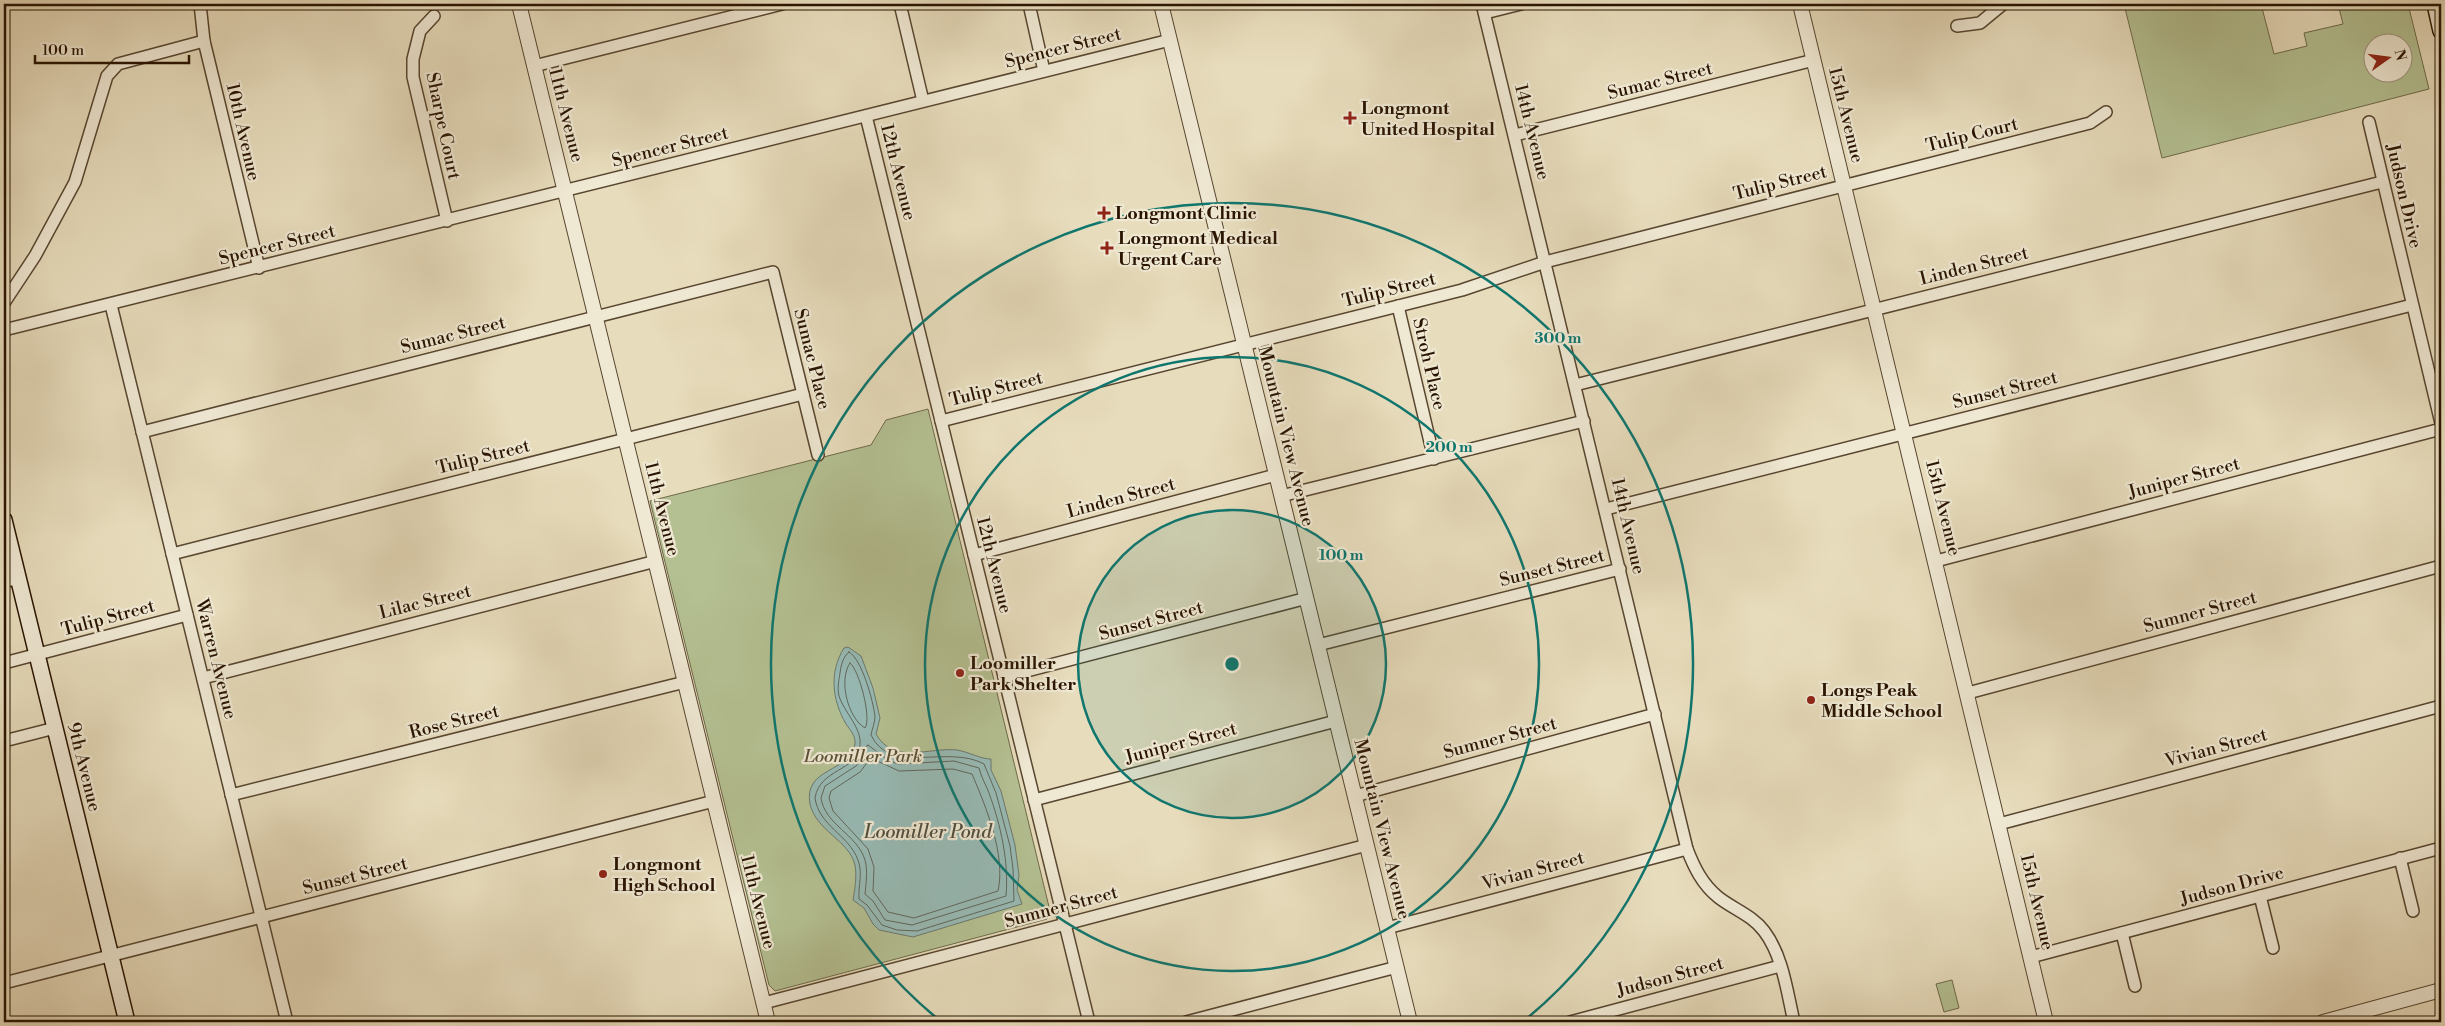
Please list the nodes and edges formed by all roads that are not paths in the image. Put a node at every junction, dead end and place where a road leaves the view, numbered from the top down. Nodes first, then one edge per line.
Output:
1 (200, 4) edge
2 (519, 4) edge
3 (782, 4) edge
4 (900, 4) edge
5 (1029, 4) edge
6 (1161, 4) edge
7 (1521, 4) edge
8 (1800, 4) edge
9 (2004, 4) edge
10 (2434, 4) edge
11 (1483, 8) edge
12 (434, 16) dead end
13 (1957, 26) dead end
14 (2441, 31) edge
15 (1170, 40) junction
16 (204, 41) junction
17 (1814, 60) junction
18 (534, 66) junction
19 (1044, 70) junction
20 (923, 101) junction
21 (2106, 112) dead end
22 (866, 116) junction
23 (2369, 122) dead end
24 (1514, 135) junction
25 (2382, 182) junction
26 (1844, 185) junction
27 (565, 191) junction
28 (447, 220) junction
29 (1545, 262) junction
30 (259, 268) junction
31 (773, 272) joint
32 (4, 304) edge
33 (111, 305) junction
34 (2412, 305) junction
35 (1398, 306) junction
36 (1875, 310) junction
37 (596, 317) junction
38 (4, 329) edge
39 (1244, 343) junction
40 (1575, 385) junction
41 (803, 394) junction
42 (941, 421) junction
43 (1584, 421) junction
44 (2441, 423) edge
45 (2441, 430) edge
46 (142, 432) junction
47 (1905, 433) junction
48 (626, 438) junction
49 (818, 455) dead end
50 (1434, 459) junction
51 (1276, 476) junction
52 (1281, 496) junction
53 (1606, 509) junction
54 (4, 520) edge
55 (172, 554) junction
56 (974, 555) junction
57 (1936, 561) junction
58 (656, 562) junction
59 (2441, 566) edge
60 (1620, 569) junction
61 (11, 580) edge
62 (1306, 598) junction
63 (187, 615) junction
64 (1318, 646) junction
65 (37, 654) junction
66 (4, 663) edge
67 (203, 678) junction
68 (1004, 678) junction
69 (685, 682) junction
70 (1968, 693) junction
71 (2441, 706) edge
72 (1655, 714) junction
73 (1336, 720) junction
74 (55, 728) junction
75 (4, 741) edge
76 (231, 795) junction
77 (1355, 796) junction
78 (1034, 800) junction
79 (714, 801) junction
80 (1999, 824) junction
81 (1367, 844) junction
82 (2441, 848) edge
83 (1687, 849) junction
84 (2400, 858) junction
85 (2260, 896) junction
86 (2413, 911) dead end
87 (261, 918) junction
88 (1065, 924) junction
89 (1387, 928) junction
90 (2122, 933) junction
91 (2273, 948) dead end
92 (111, 957) junction
93 (2031, 957) junction
94 (1780, 966) junction
95 (1397, 967) junction
96 (4, 983) edge
97 (2135, 986) dead end
98 (2441, 990) edge
99 (764, 1003) junction
100 (2360, 1017) edge
101 (127, 1022) edge
102 (287, 1022) edge
103 (768, 1022) edge
104 (1089, 1022) edge
105 (1186, 1022) edge
106 (1410, 1022) edge
107 (1570, 1022) edge
108 (1794, 1022) edge
109 (2046, 1022) edge
110 (2323, 1022) edge

1 - 16 street, 10th Avenue
2 - 18 street, 11th Avenue
3 - 18 street
4 - 20 street
5 - 19 street
6 - 15 street, Mountain View Avenue
7 - 11 street
8 - 17 street, 15th Avenue
9 - 13 street
10 - 14 main road
11 - 24 street, 14th Avenue
12 - 28 street, Sharpe Court
15 - 19 street, Spencer Street
15 - 39 street, Mountain View Avenue
16 - 30 street, 10th Avenue
16 - 32 street
17 - 24 street, Sumac Street
17 - 26 street, 15th Avenue
18 - 27 street, 11th Avenue
19 - 20 street, Spencer Street
20 - 22 street, Spencer Street
21 - 26 street, Tulip Court
22 - 27 street, Spencer Street
22 - 42 street, 12th Avenue
23 - 25 street, Judson Drive
24 - 29 street, 14th Avenue
25 - 34 street, Judson Drive
25 - 36 street, Linden Street
26 - 29 street, Tulip Street
26 - 36 street, 15th Avenue
27 - 28 street, Spencer Street
27 - 37 street, 11th Avenue
28 - 30 street, Spencer Street
29 - 35 street, Tulip Street
29 - 40 street, 14th Avenue
30 - 33 street, Spencer Street
31 - 37 street, Sumac Street
31 - 41 street, Sumac Place
33 - 38 street, Spencer Street
33 - 46 street, Warren Avenue
34 - 44 street, Judson Drive
34 - 47 street, Sunset Street
35 - 39 street, Tulip Street
35 - 50 street, Stroh Place
36 - 40 street, Linden Street
36 - 47 street, 15th Avenue
37 - 46 street, Sumac Street
37 - 48 street, 11th Avenue
39 - 42 street, Tulip Street
39 - 51 street, Mountain View Avenue
40 - 43 street, 14th Avenue
41 - 48 street, Tulip Street
41 - 49 street, Sumac Place
42 - 56 street, 12th Avenue
43 - 50 street
43 - 53 street, 14th Avenue
45 - 57 street, Juniper Street
46 - 55 street, Warren Avenue
47 - 53 street, Sunset Street
47 - 57 street, 15th Avenue
48 - 55 street, Tulip Street
48 - 58 street, 11th Avenue
50 - 52 street
51 - 52 street, Mountain View Avenue
51 - 56 street, Linden Street
52 - 62 street, Mountain View Avenue
53 - 60 street, 14th Avenue
54 - 61 main road, 9th Avenue
55 - 63 street, Warren Avenue
56 - 68 street, 12th Avenue
57 - 70 street, 15th Avenue
58 - 67 street, Lilac Street
58 - 69 street, 11th Avenue
59 - 70 street, Sumner Street
60 - 64 street, Sunset Street
60 - 72 street, 14th Avenue
61 - 65 main road, 9th Avenue
62 - 64 street, Mountain View Avenue
62 - 68 street, Sunset Street
63 - 65 street, Tulip Street
63 - 67 street, Warren Avenue
64 - 73 street, Mountain View Avenue
65 - 66 street, Tulip Street
65 - 74 main road, 9th Avenue
67 - 76 street, Warren Avenue
68 - 78 street, 12th Avenue
69 - 76 street, Rose Street
69 - 79 street, 11th Avenue
70 - 80 street, 15th Avenue
71 - 80 street, Vivian Street
72 - 77 street, Sumner Street
72 - 83 street, 14th Avenue
73 - 77 street, Mountain View Avenue
73 - 78 street, Juniper Street
74 - 75 street
74 - 92 main road, 9th Avenue
76 - 87 street, Warren Avenue
77 - 81 street, Mountain View Avenue
78 - 88 street, 12th Avenue
79 - 87 street, Sunset Street
79 - 99 street, 11th Avenue
80 - 93 street, 15th Avenue
81 - 88 street, Sumner Street
81 - 89 street, Mountain View Avenue
82 - 84 street, Judson Drive
83 - 89 street, Vivian Street
83 - 94 street, 14th Avenue
84 - 85 street, Judson Drive
84 - 86 street
85 - 90 street, Judson Drive
85 - 91 street
87 - 92 street, Sunset Street
87 - 102 street, Warren Avenue
88 - 99 street, Sumner Street
88 - 104 street, 12th Avenue
89 - 95 street, Mountain View Avenue
90 - 93 street, Judson Drive
90 - 97 street
92 - 96 street, Sunset Street
92 - 101 main road, 9th Avenue
93 - 109 street, 15th Avenue
94 - 107 street, Judson Street
94 - 108 street, 14th Avenue
95 - 105 street
95 - 106 street, Mountain View Avenue
98 - 100 street
99 - 103 street, 11th Avenue
100 - 110 street

